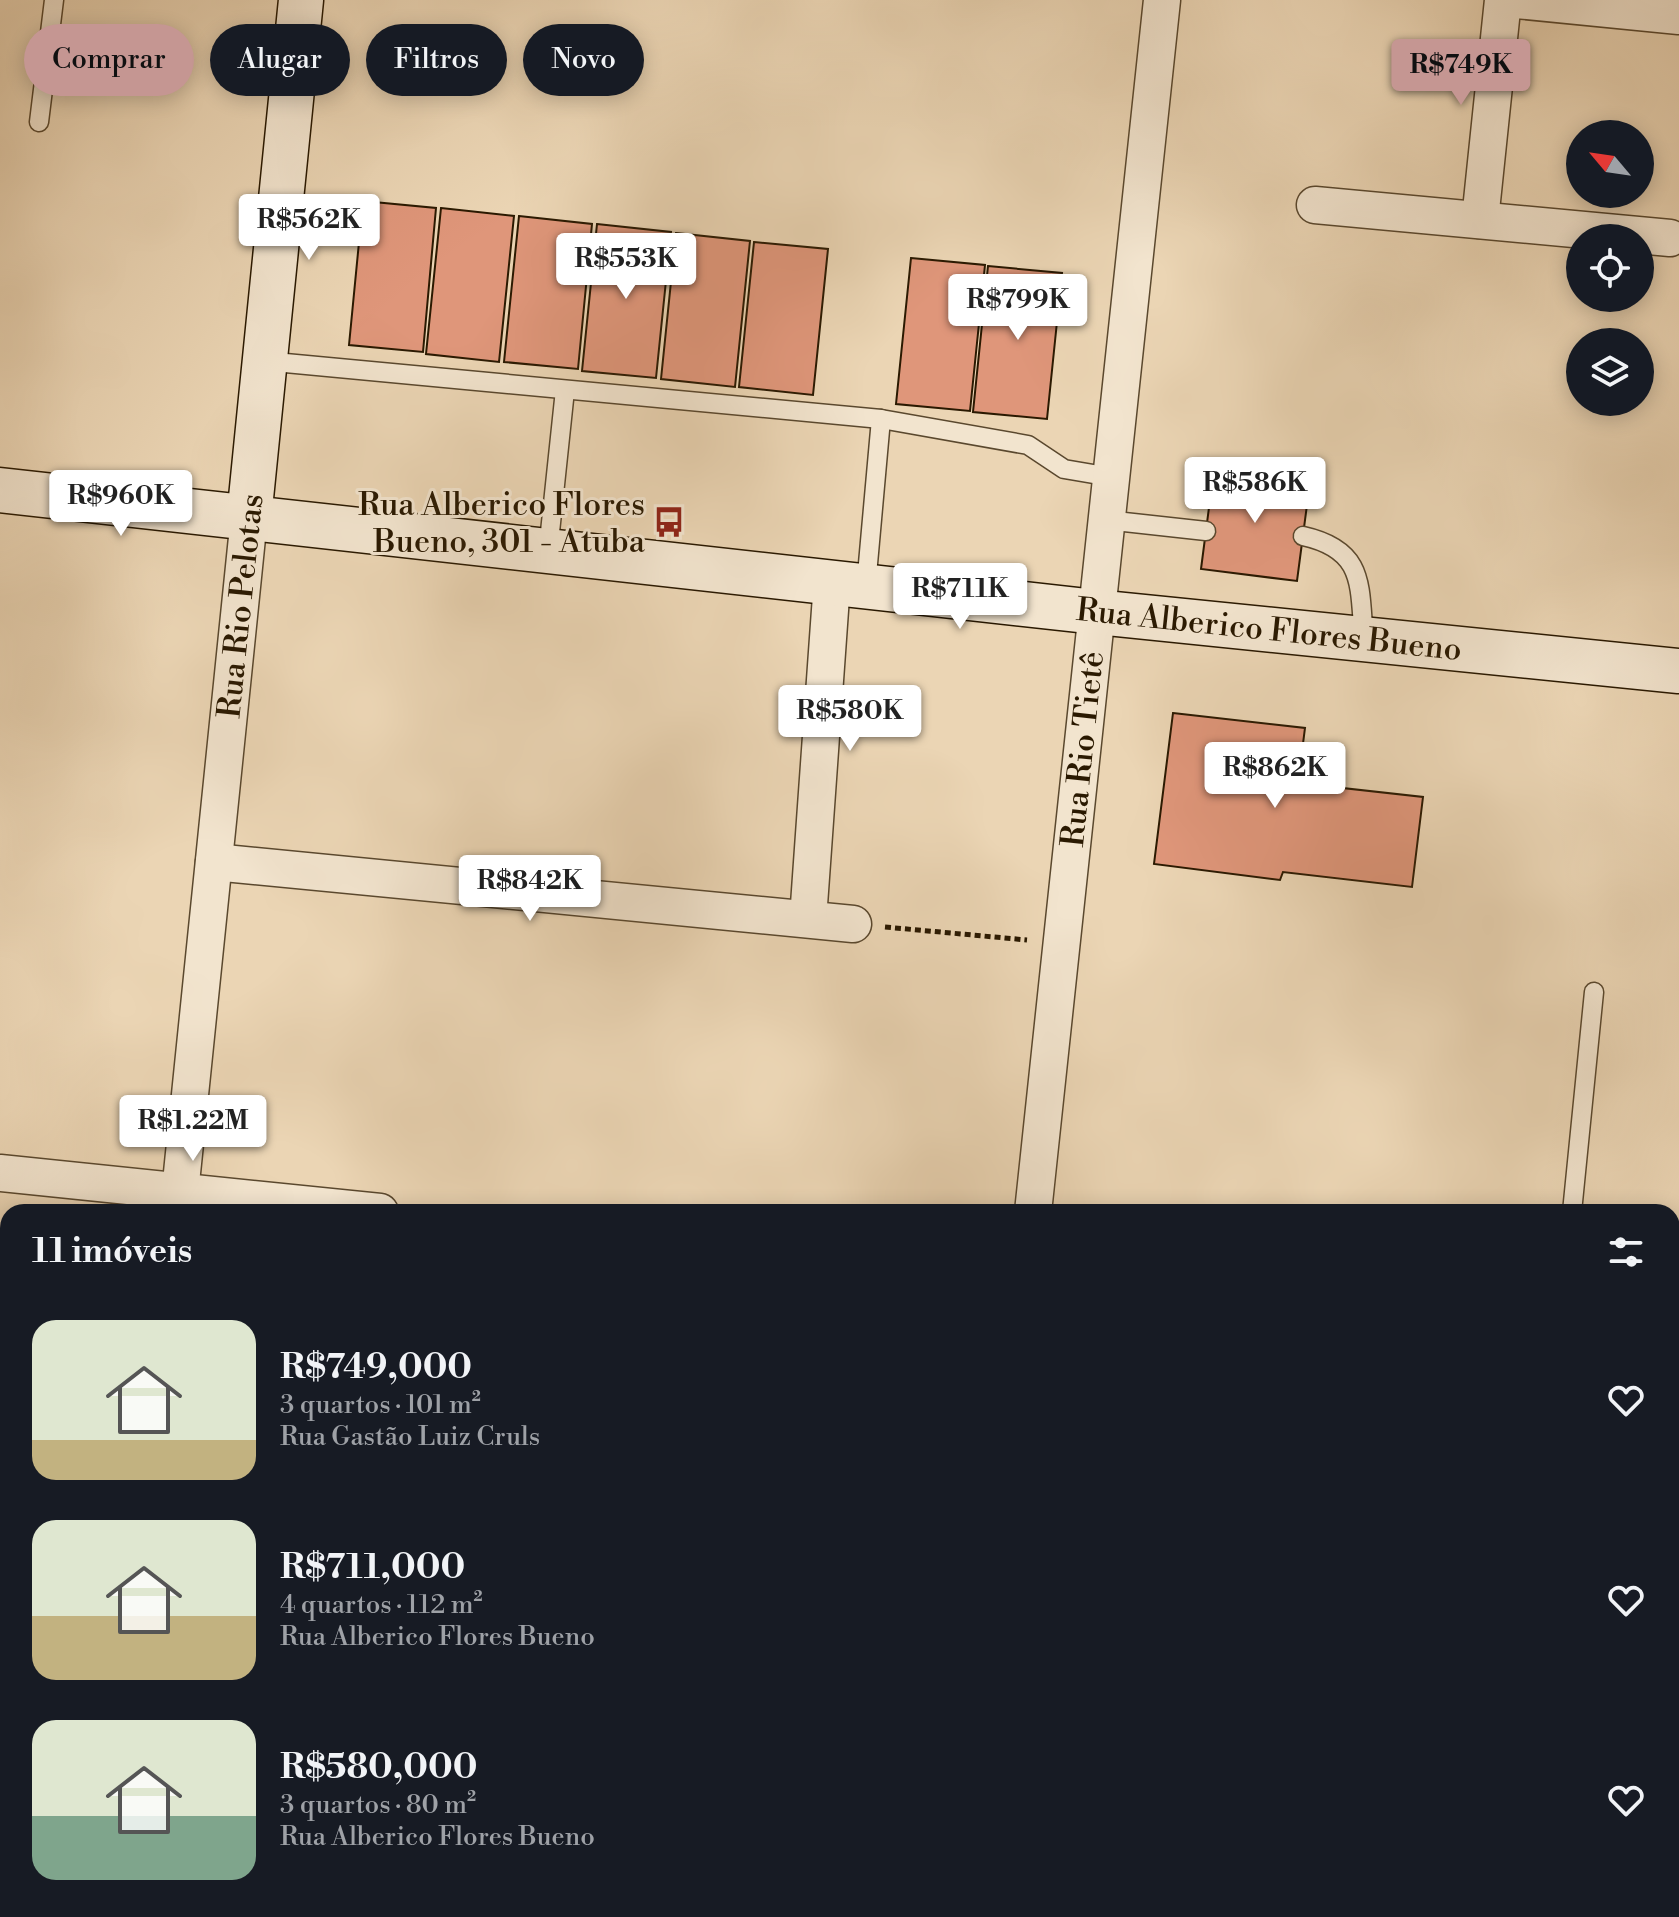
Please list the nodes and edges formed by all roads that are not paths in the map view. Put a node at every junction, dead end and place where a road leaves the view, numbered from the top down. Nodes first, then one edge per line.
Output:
1 (54, 0) edge
2 (301, 0) edge
3 (1162, 0) edge
4 (1503, 0) edge
5 (1516, 0) edge
6 (1679, 16) edge
7 (39, 122) dead end
8 (1315, 205) dead end
9 (1480, 220) junction
10 (1670, 238) dead end
11 (264, 361) junction
12 (565, 390) junction
13 (881, 419) junction
14 (1111, 477) junction
15 (0, 490) edge
16 (249, 518) junction
17 (1106, 520) junction
18 (1206, 531) dead end
19 (1303, 536) dead end
20 (548, 551) junction
21 (849, 584) junction
22 (1096, 612) junction
23 (1364, 639) junction
24 (1679, 671) edge
25 (214, 862) junction
26 (808, 919) junction
27 (853, 924) road end
28 (1594, 992) dead end
29 (0, 1173) edge
30 (179, 1202) edge
31 (219, 1204) edge
32 (1034, 1204) edge
33 (1573, 1204) edge

1 - 7 lane
2 - 11 main road, Rua Rio Pelotas
3 - 14 street, Rua Rio Tietê
4 - 9 street
5 - 6 street
8 - 9 street
9 - 10 street
11 - 12 lane
11 - 16 main road, Rua Rio Pelotas
12 - 13 lane
12 - 20 lane
13 - 14 lane
13 - 21 lane
14 - 17 street, Rua Rio Tietê
15 - 16 main road, Rua Alberico Flores Bueno
16 - 20 main road, Rua Alberico Flores Bueno
16 - 25 street, Rua Rio Pelotas
17 - 18 lane
17 - 22 street, Rua Rio Tietê
19 - 23 lane
20 - 21 main road, Rua Alberico Flores Bueno
21 - 22 main road, Rua Alberico Flores Bueno
21 - 26 street
22 - 23 main road, Rua Alberico Flores Bueno
22 - 32 street, Rua Rio Tietê
23 - 24 main road, Rua Alberico Flores Bueno
25 - 26 street
25 - 30 street, Rua Rio Pelotas
26 - 27 street
28 - 33 lane
29 - 30 street
30 - 31 street

